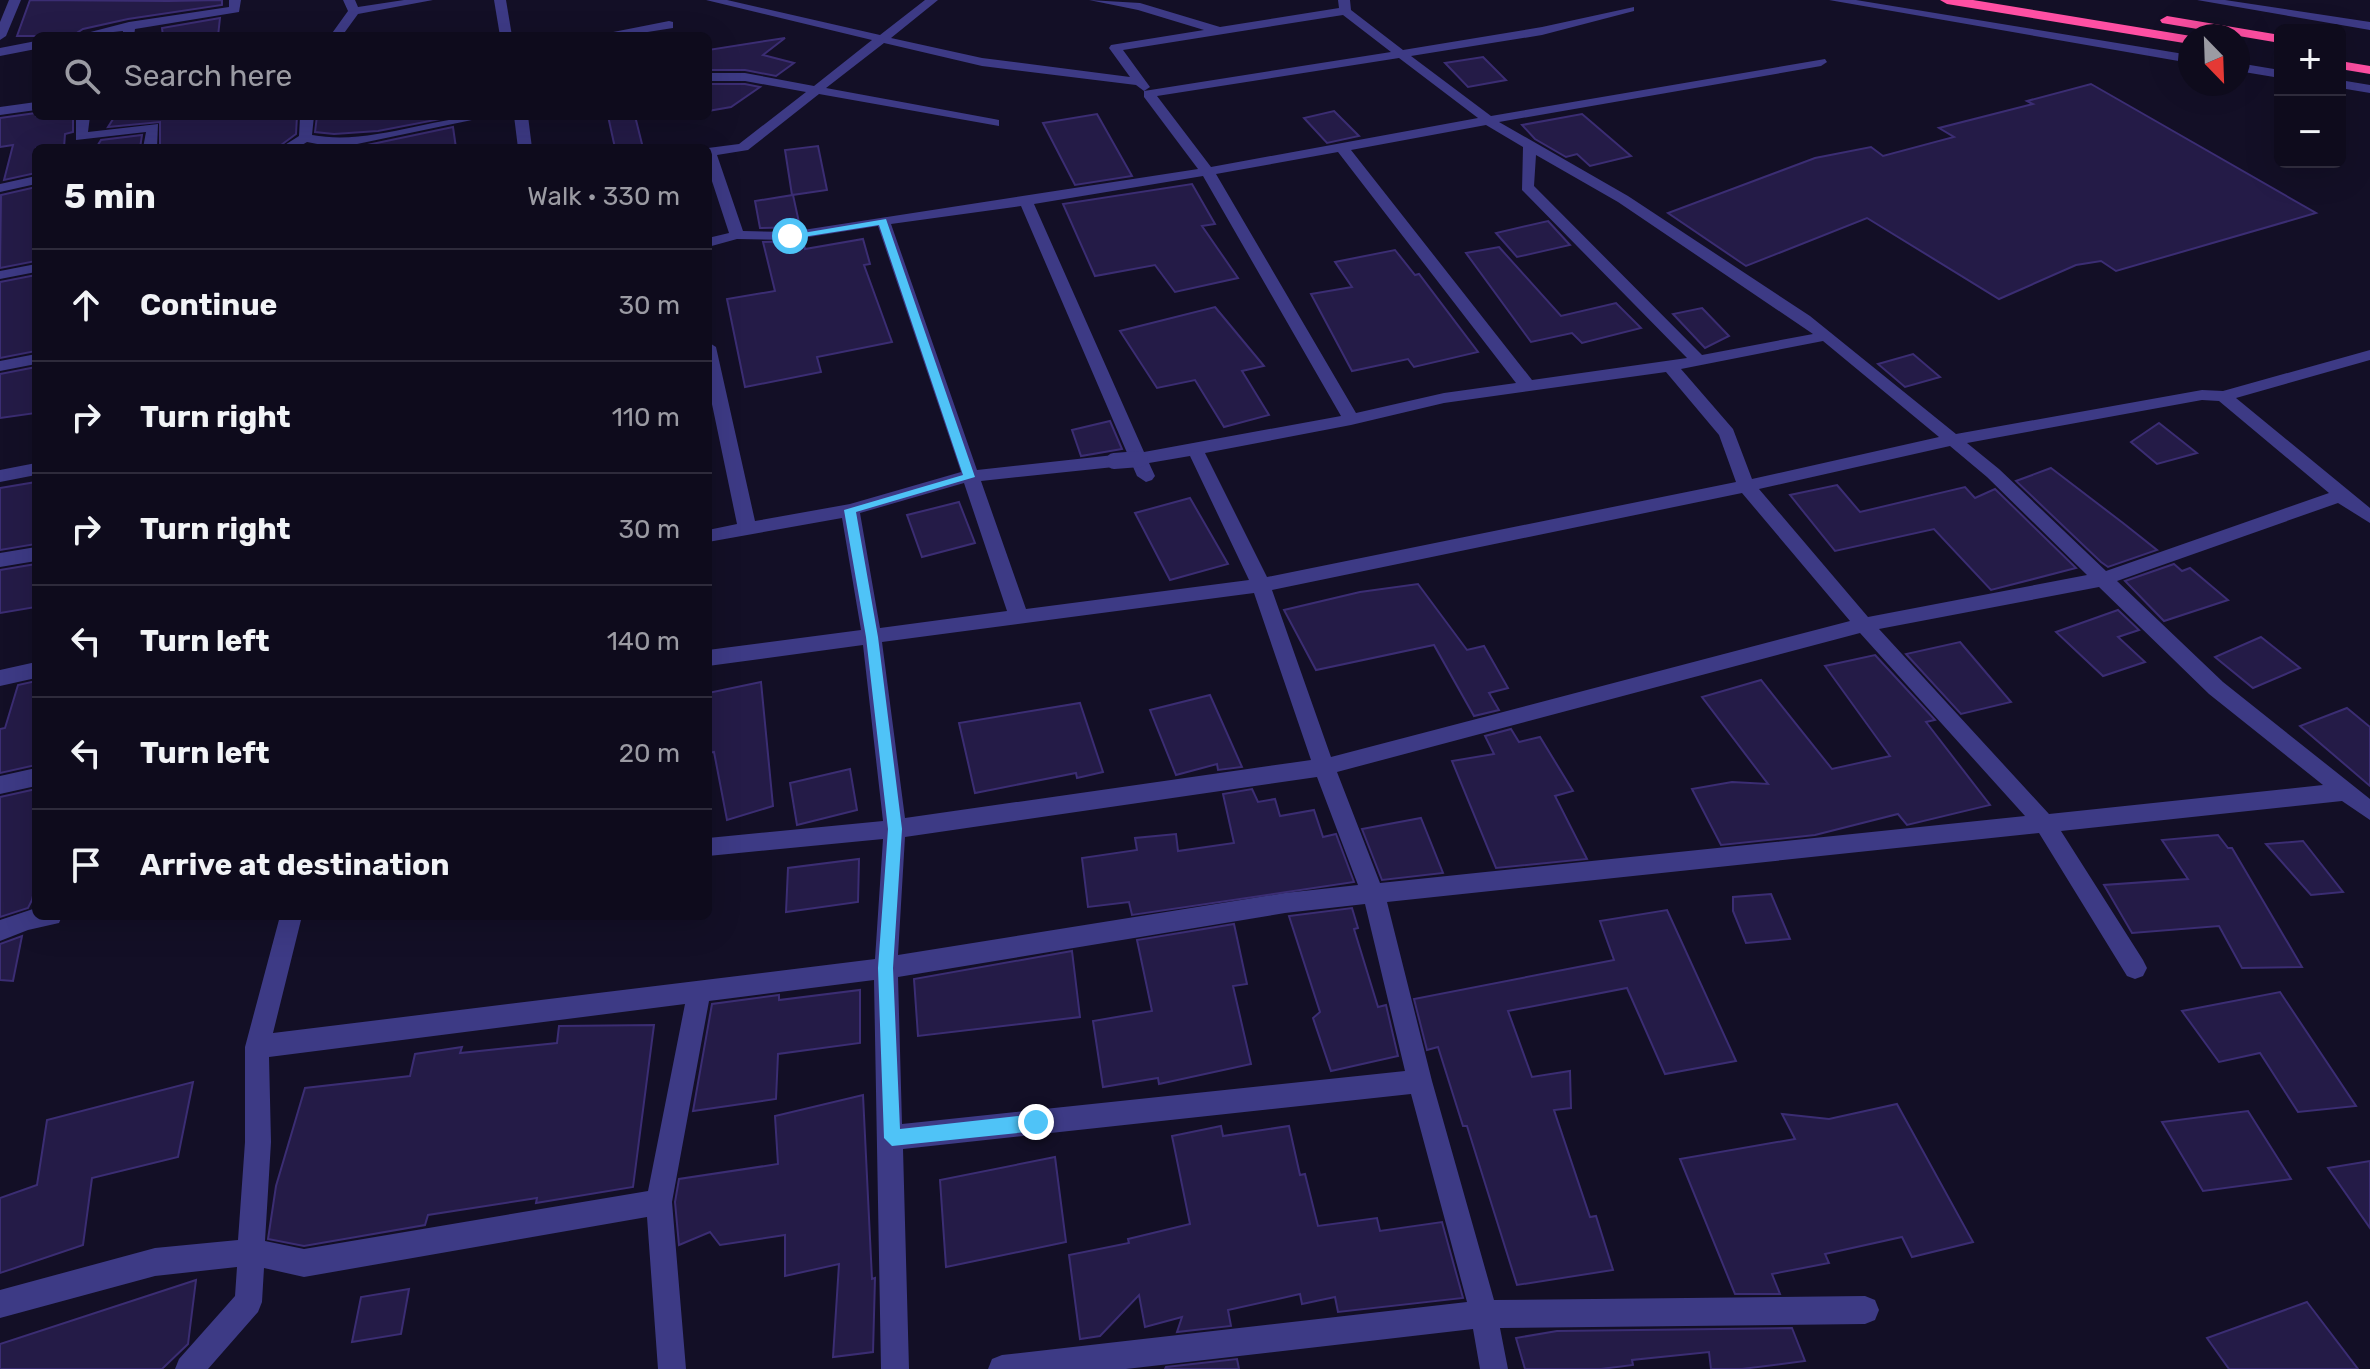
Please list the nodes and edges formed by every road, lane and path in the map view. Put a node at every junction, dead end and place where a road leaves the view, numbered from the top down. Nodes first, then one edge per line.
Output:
1 (15, 0) edge
2 (235, 0) edge
3 (427, 0) edge
4 (500, 0) edge
5 (712, 0) edge
6 (932, 0) edge
7 (1095, 0) edge
8 (1835, 0) edge
9 (1947, 0) edge
10 (2042, 0) edge
11 (2203, 0) edge
12 (2260, 0) edge
13 (352, 6) edge
14 (1344, 6) edge
15 (1630, 9) dead end
16 (2276, 11) junction
17 (669, 25) dead end
18 (2370, 26) edge
19 (128, 31) edge
20 (1219, 31) junction
21 (338, 32) edge
22 (505, 32) edge
23 (624, 32) edge
24 (0, 36) edge
25 (2178, 38) edge
26 (2274, 38) edge
27 (881, 39) junction
28 (32, 46) edge
29 (2346, 49) edge
30 (2250, 50) edge
31 (0, 52) edge
32 (2370, 53) edge
33 (1402, 54) junction
34 (2274, 54) edge
35 (2178, 57) edge
36 (1821, 62) dead end
37 (2346, 66) edge
38 (2250, 69) edge
39 (2370, 70) edge
40 (2274, 73) edge
41 (712, 77) edge
42 (2346, 85) edge
43 (1144, 88) junction
44 (2370, 89) edge
45 (814, 91) junction
46 (32, 107) edge
47 (0, 111) edge
48 (83, 120) edge
49 (307, 120) edge
50 (463, 120) edge
51 (522, 120) edge
52 (1490, 121) junction
53 (994, 123) dead end
54 (305, 138) junction
55 (151, 144) edge
56 (294, 144) edge
57 (338, 144) edge
58 (338, 144) edge
59 (524, 144) edge
60 (1530, 146) junction
61 (1343, 149) junction
62 (712, 152) edge
63 (712, 161) edge
64 (1209, 174) junction
65 (32, 181) edge
66 (0, 188) edge
67 (1026, 201) junction
68 (883, 221) junction
69 (737, 235) junction
70 (712, 242) edge
71 (32, 269) edge
72 (0, 275) edge
73 (1826, 336) junction
74 (2370, 355) edge
75 (32, 360) edge
76 (1698, 360) junction
77 (0, 366) edge
78 (712, 366) edge
79 (1670, 366) junction
80 (1528, 387) junction
81 (2223, 396) junction
82 (1351, 420) junction
83 (1953, 440) junction
84 (1195, 450) junction
85 (1142, 465) junction
86 (32, 470) edge
87 (0, 476) edge
88 (970, 477) junction
89 (1746, 486) junction
90 (2340, 496) junction
91 (850, 510) junction
92 (2370, 517) edge
93 (747, 528) junction
94 (712, 535) edge
95 (32, 555) edge
96 (0, 560) edge
97 (2103, 579) junction
98 (1261, 585) junction
99 (1019, 617) junction
100 (1864, 625) junction
101 (872, 637) junction
102 (712, 657) edge
103 (32, 671) edge
104 (0, 678) edge
105 (1324, 767) junction
106 (32, 778) edge
107 (0, 785) edge
108 (2345, 792) junction
109 (2370, 811) edge
110 (2044, 823) junction
111 (895, 829) junction
112 (712, 847) edge
113 (1373, 893) junction
114 (32, 919) edge
115 (290, 920) edge
116 (0, 931) edge
117 (886, 968) junction
118 (2135, 968) dead end
119 (699, 992) junction
120 (257, 1047) junction
121 (1420, 1081) junction
122 (892, 1138) junction
123 (659, 1202) junction
124 (251, 1252) junction
125 (0, 1304) edge
126 (1865, 1310) dead end
127 (1484, 1314) junction
128 (189, 1369) edge
129 (672, 1369) edge
130 (895, 1369) edge
131 (1002, 1369) edge
132 (1494, 1369) edge

1 - 24 street
2 - 19 street
3 - 13 street
4 - 22 street
5 - 27 street
6 - 27 street
7 - 20 street
8 - 35 street
9 - 25 highway
10 - 26 highway
11 - 16 street
12 - 16 street
13 - 21 street
14 - 20 street
14 - 33 street
15 - 33 street
16 - 18 street
17 - 23 street
20 - 43 street
27 - 43 street
27 - 45 street
28 - 31 street
29 - 32 highway
30 - 34 highway
33 - 43 street
33 - 52 street
36 - 52 street
37 - 39 highway
38 - 40 street
41 - 45 street
42 - 44 street
43 - 64 street
45 - 53 street
45 - 62 street
46 - 47 street
48 - 55 street
49 - 54 street
50 - 57 street
51 - 59 street
52 - 60 street
52 - 61 street
54 - 56 street
54 - 58 street
60 - 73 street
60 - 76 street
61 - 64 street
61 - 80 street
63 - 69 street
64 - 67 street
64 - 82 street
65 - 66 street
67 - 68 street
67 - 85 street
68 - 69 street
68 - 88 street
69 - 70 street
71 - 72 street
73 - 76 street
73 - 83 street
74 - 81 street
75 - 77 street
76 - 79 street
78 - 93 street
79 - 80 street
79 - 89 street
80 - 82 street
81 - 83 street
81 - 90 street
82 - 84 street
83 - 89 street
83 - 97 street
84 - 85 street
84 - 98 street
85 - 88 street, bridge
86 - 87 street
88 - 91 street
88 - 99 street
89 - 98 street
89 - 100 street
90 - 92 street
90 - 97 street
91 - 93 street
91 - 101 street
93 - 94 street
95 - 96 street
97 - 100 street
97 - 108 street
98 - 99 street
98 - 105 street
99 - 101 street
100 - 105 street
100 - 110 street
101 - 102 street
101 - 111 street
103 - 104 street
105 - 111 street
105 - 113 street
106 - 107 street
108 - 109 street
108 - 110 street
110 - 113 street
110 - 118 street
111 - 112 street
111 - 117 street
113 - 117 street
113 - 121 street
114 - 116 street
115 - 120 street
117 - 119 street
117 - 122 street
119 - 120 street
119 - 123 street
120 - 124 street
121 - 122 street
121 - 127 street
122 - 130 street
123 - 124 street
123 - 129 street
124 - 125 street
124 - 128 street
126 - 127 street
127 - 131 street
127 - 132 street

